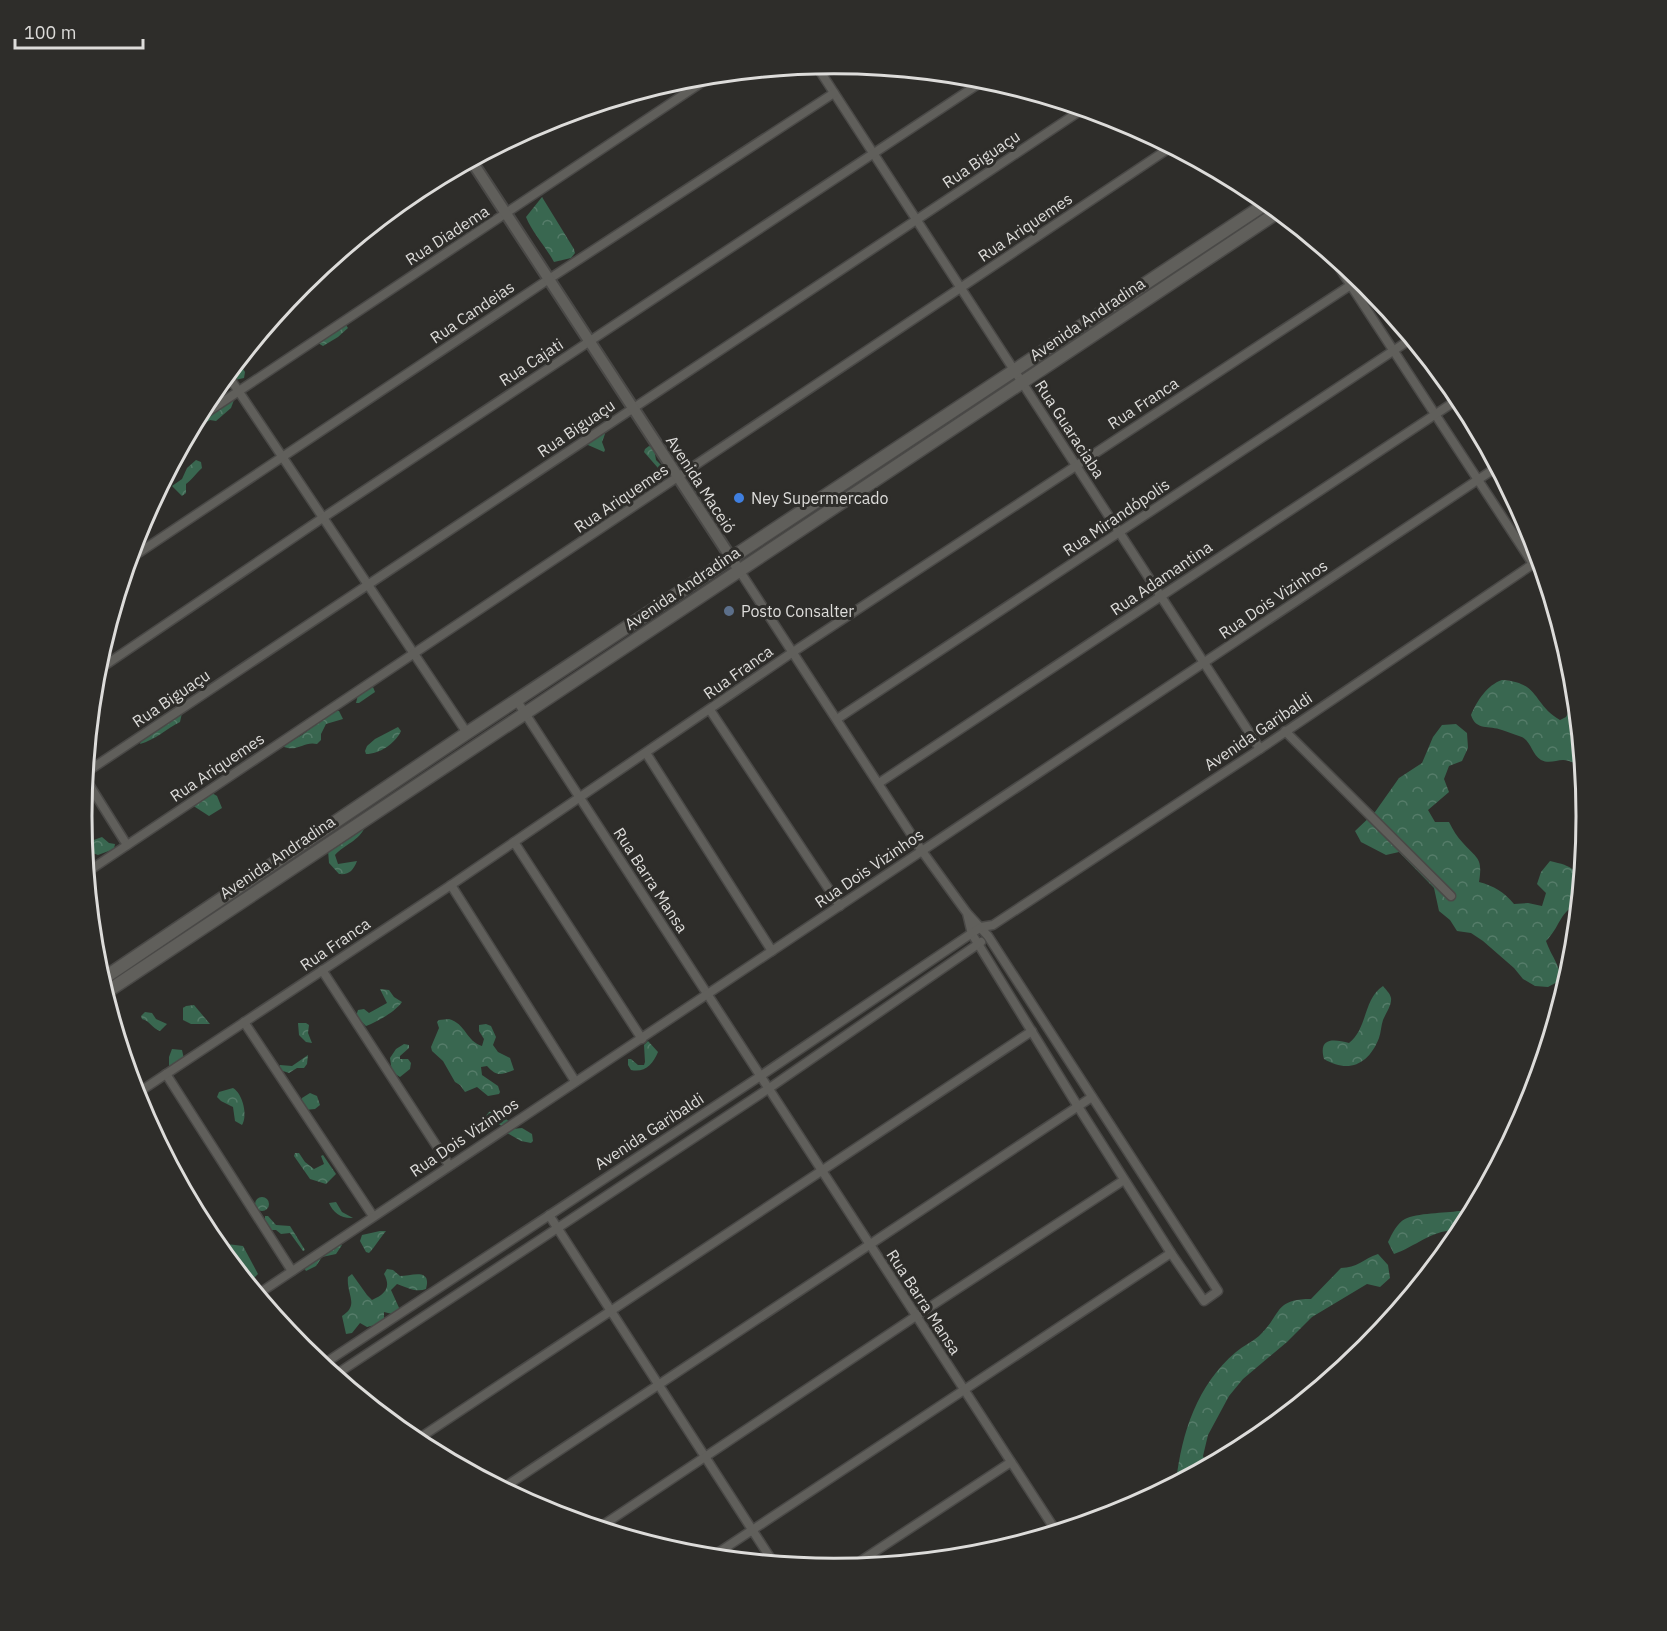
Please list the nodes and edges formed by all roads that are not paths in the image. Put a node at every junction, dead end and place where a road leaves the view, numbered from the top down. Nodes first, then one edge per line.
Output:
1 (822, 74) edge
2 (695, 87) edge
3 (974, 87) edge
4 (834, 93) junction
5 (1075, 114) edge
6 (1164, 151) edge
7 (873, 154) junction
8 (475, 166) edge
9 (1259, 208) edge
10 (506, 214) junction
11 (1271, 217) edge
12 (917, 219) junction
13 (549, 279) junction
14 (1346, 280) edge
15 (1350, 286) junction
16 (961, 288) junction
17 (590, 342) junction
18 (1405, 343) edge
19 (1393, 351) junction
20 (1014, 371) junction
21 (232, 382) edge
22 (1022, 383) junction
23 (238, 390) junction
24 (1451, 404) edge
25 (215, 406) edge
26 (633, 407) junction
27 (1434, 415) junction
28 (283, 457) junction
29 (1076, 465) junction
30 (1490, 471) edge
31 (679, 477) junction
32 (1477, 480) junction
33 (324, 517) junction
34 (1120, 533) junction
35 (1524, 545) edge
36 (141, 552) edge
37 (731, 558) junction
38 (1531, 565) edge
39 (739, 570) junction
40 (368, 585) junction
41 (1162, 596) junction
42 (793, 652) junction
43 (414, 654) junction
44 (108, 663) edge
45 (1205, 663) junction
46 (517, 701) junction
47 (710, 710) junction
48 (525, 714) junction
49 (837, 719) junction
50 (1285, 731) junction
51 (467, 734) junction
52 (1260, 749) junction
53 (646, 753) junction
54 (93, 768) edge
55 (879, 783) junction
56 (93, 790) edge
57 (579, 798) junction
58 (514, 842) junction
59 (127, 845) junction
60 (922, 851) junction
61 (296, 856) junction
62 (93, 868) edge
63 (451, 885) junction
64 (1450, 896) dead end
65 (840, 906) junction
66 (967, 914) junction
67 (993, 925) junction
68 (981, 927) junction
69 (972, 934) junction
70 (988, 936) junction
71 (978, 944) junction
72 (772, 951) junction
73 (322, 970) junction
74 (109, 975) edge
75 (112, 988) edge
76 (707, 994) junction
77 (244, 1022) junction
78 (1032, 1031) junction
79 (642, 1039) junction
80 (166, 1074) junction
81 (759, 1077) junction
82 (575, 1081) junction
83 (144, 1089) edge
84 (768, 1089) junction
85 (1092, 1097) junction
86 (1077, 1105) junction
87 (449, 1165) junction
88 (822, 1172) junction
89 (1124, 1180) junction
90 (549, 1215) junction
91 (373, 1216) junction
92 (558, 1228) junction
93 (869, 1244) junction
94 (1171, 1252) junction
95 (292, 1271) junction
96 (264, 1290) edge
97 (612, 1311) junction
98 (916, 1316) junction
99 (330, 1360) edge
100 (342, 1371) edge
101 (658, 1384) junction
102 (963, 1389) junction
103 (425, 1434) edge
104 (706, 1457) junction
105 (1011, 1462) junction
106 (510, 1483) edge
107 (608, 1522) edge
108 (1052, 1524) edge
109 (753, 1530) junction
110 (724, 1549) edge
111 (768, 1554) edge
112 (867, 1557) edge

1 - 4 street, Rua Guaraciaba
2 - 10 street, Rua Diadema
3 - 7 street, Rua Cajati
4 - 7 street, Rua Guaraciaba
4 - 13 street, Rua Candeias
5 - 12 street, Rua Biguaçu
6 - 16 street, Rua Ariquemes
7 - 12 street, Rua Guaraciaba
7 - 17 street, Rua Cajati
8 - 10 street, Avenida Maceió
9 - 20 main road, Avenida Andradina
10 - 13 street, Avenida Maceió
10 - 23 street, Rua Diadema
11 - 22 main road, Avenida Andradina
12 - 16 street, Rua Guaraciaba
12 - 26 street, Rua Biguaçu
13 - 17 street, Avenida Maceió
13 - 28 street, Rua Candeias
14 - 15 street
15 - 19 street
15 - 29 street, Rua Franca
16 - 20 street, Rua Guaraciaba
16 - 31 street, Rua Ariquemes
17 - 26 street, Avenida Maceió
17 - 33 street, Rua Cajati
18 - 19 street, Rua Mirandópolis
19 - 27 street
19 - 34 street, Rua Mirandópolis
20 - 22 street, Rua Guaraciaba
20 - 37 main road, Avenida Andradina
21 - 23 street
22 - 29 street, Rua Guaraciaba
22 - 39 main road, Avenida Andradina
23 - 25 street, Rua Diadema
23 - 28 street
24 - 27 street, Rua Adamantina
26 - 31 street, Avenida Maceió
26 - 40 street, Rua Biguaçu
27 - 32 street
27 - 41 street, Rua Adamantina
28 - 33 street
28 - 36 street, Rua Candeias
29 - 34 street, Rua Guaraciaba
29 - 42 street, Rua Franca
30 - 32 street, Rua Dois Vizinhos
31 - 37 street, Avenida Maceió
31 - 43 street, Rua Ariquemes
32 - 35 street
32 - 45 street, Rua Dois Vizinhos
33 - 40 street
33 - 44 street, Rua Cajati
34 - 41 street, Rua Guaraciaba
34 - 49 street, Rua Mirandópolis
37 - 39 street, Avenida Maceió
37 - 46 main road, Avenida Andradina
38 - 50 street, Avenida Garibaldi
39 - 42 street, Avenida Maceió
39 - 48 main road, Avenida Andradina
40 - 43 street
40 - 54 street, Rua Biguaçu
41 - 45 street, Rua Guaraciaba
41 - 55 street, Rua Adamantina
42 - 47 street, Rua Franca
42 - 49 street, Avenida Maceió
43 - 51 street
43 - 59 street, Rua Ariquemes
45 - 52 street, Rua Guaraciaba
45 - 60 street, Rua Dois Vizinhos
46 - 48 street, Rua Barra Mansa
46 - 51 main road, Avenida Andradina
47 - 53 street, Rua Franca
47 - 65 street
48 - 57 street, Rua Barra Mansa
48 - 61 main road, Avenida Andradina
49 - 55 street, Avenida Maceió
50 - 52 street, Avenida Garibaldi
50 - 64 street
51 - 61 main road, Avenida Andradina
52 - 67 street, Avenida Garibaldi
53 - 57 street, Rua Franca
53 - 72 street
55 - 60 street, Avenida Maceió
56 - 59 street
57 - 58 street, Rua Franca
57 - 76 street, Rua Barra Mansa
58 - 63 street, Rua Franca
58 - 79 street
59 - 62 street, Rua Ariquemes
60 - 65 street, Rua Dois Vizinhos
60 - 66 street, Avenida Maceió
61 - 74 main road, Avenida Andradina
61 - 75 main road, Avenida Andradina
63 - 73 street, Rua Franca
63 - 82 street
65 - 72 street, Rua Dois Vizinhos
66 - 68 street, Avenida Maceió
66 - 69 street, Avenida Maceió
67 - 68 street, Avenida Garibaldi
67 - 70 street, Avenida Garibaldi
68 - 69 street, Avenida Garibaldi
68 - 70 street, Avenida Maceió
69 - 71 street, Avenida Maceió
69 - 81 street, Avenida Garibaldi
70 - 71 street, Avenida Garibaldi
70 - 85 street, Avenida Maceió
71 - 78 street, Avenida Maceió
71 - 84 street, Avenida Garibaldi
72 - 76 street, Rua Dois Vizinhos
73 - 77 street, Rua Franca
73 - 87 street
76 - 79 street, Rua Dois Vizinhos
76 - 81 street, Rua Barra Mansa
77 - 80 street, Rua Franca
77 - 91 street
78 - 86 street, Avenida Maceió
78 - 88 street
79 - 82 street, Rua Dois Vizinhos
80 - 83 street, Rua Franca
80 - 95 street
81 - 84 street, Rua Barra Mansa
81 - 90 street, Avenida Garibaldi
82 - 87 street, Rua Dois Vizinhos
84 - 88 street, Rua Barra Mansa
84 - 92 street, Avenida Garibaldi
85 - 86 street
85 - 94 street, Avenida Maceió
86 - 89 street, Avenida Maceió
86 - 93 street
87 - 91 street, Rua Dois Vizinhos
88 - 93 street, Rua Barra Mansa
88 - 97 street
89 - 94 street, Avenida Maceió
89 - 98 street
90 - 92 street
90 - 99 street, Avenida Garibaldi
91 - 95 street, Rua Dois Vizinhos
92 - 97 street
92 - 100 street, Avenida Garibaldi
93 - 98 street, Rua Barra Mansa
93 - 101 street
94 - 102 street
95 - 96 street, Rua Dois Vizinhos
97 - 101 street
97 - 103 street
98 - 102 street, Rua Barra Mansa
98 - 104 street
101 - 104 street
101 - 106 street
102 - 105 street, Rua Barra Mansa
102 - 109 street
104 - 107 street
104 - 109 street
105 - 108 street, Rua Barra Mansa
105 - 112 street
109 - 110 street
109 - 111 street

